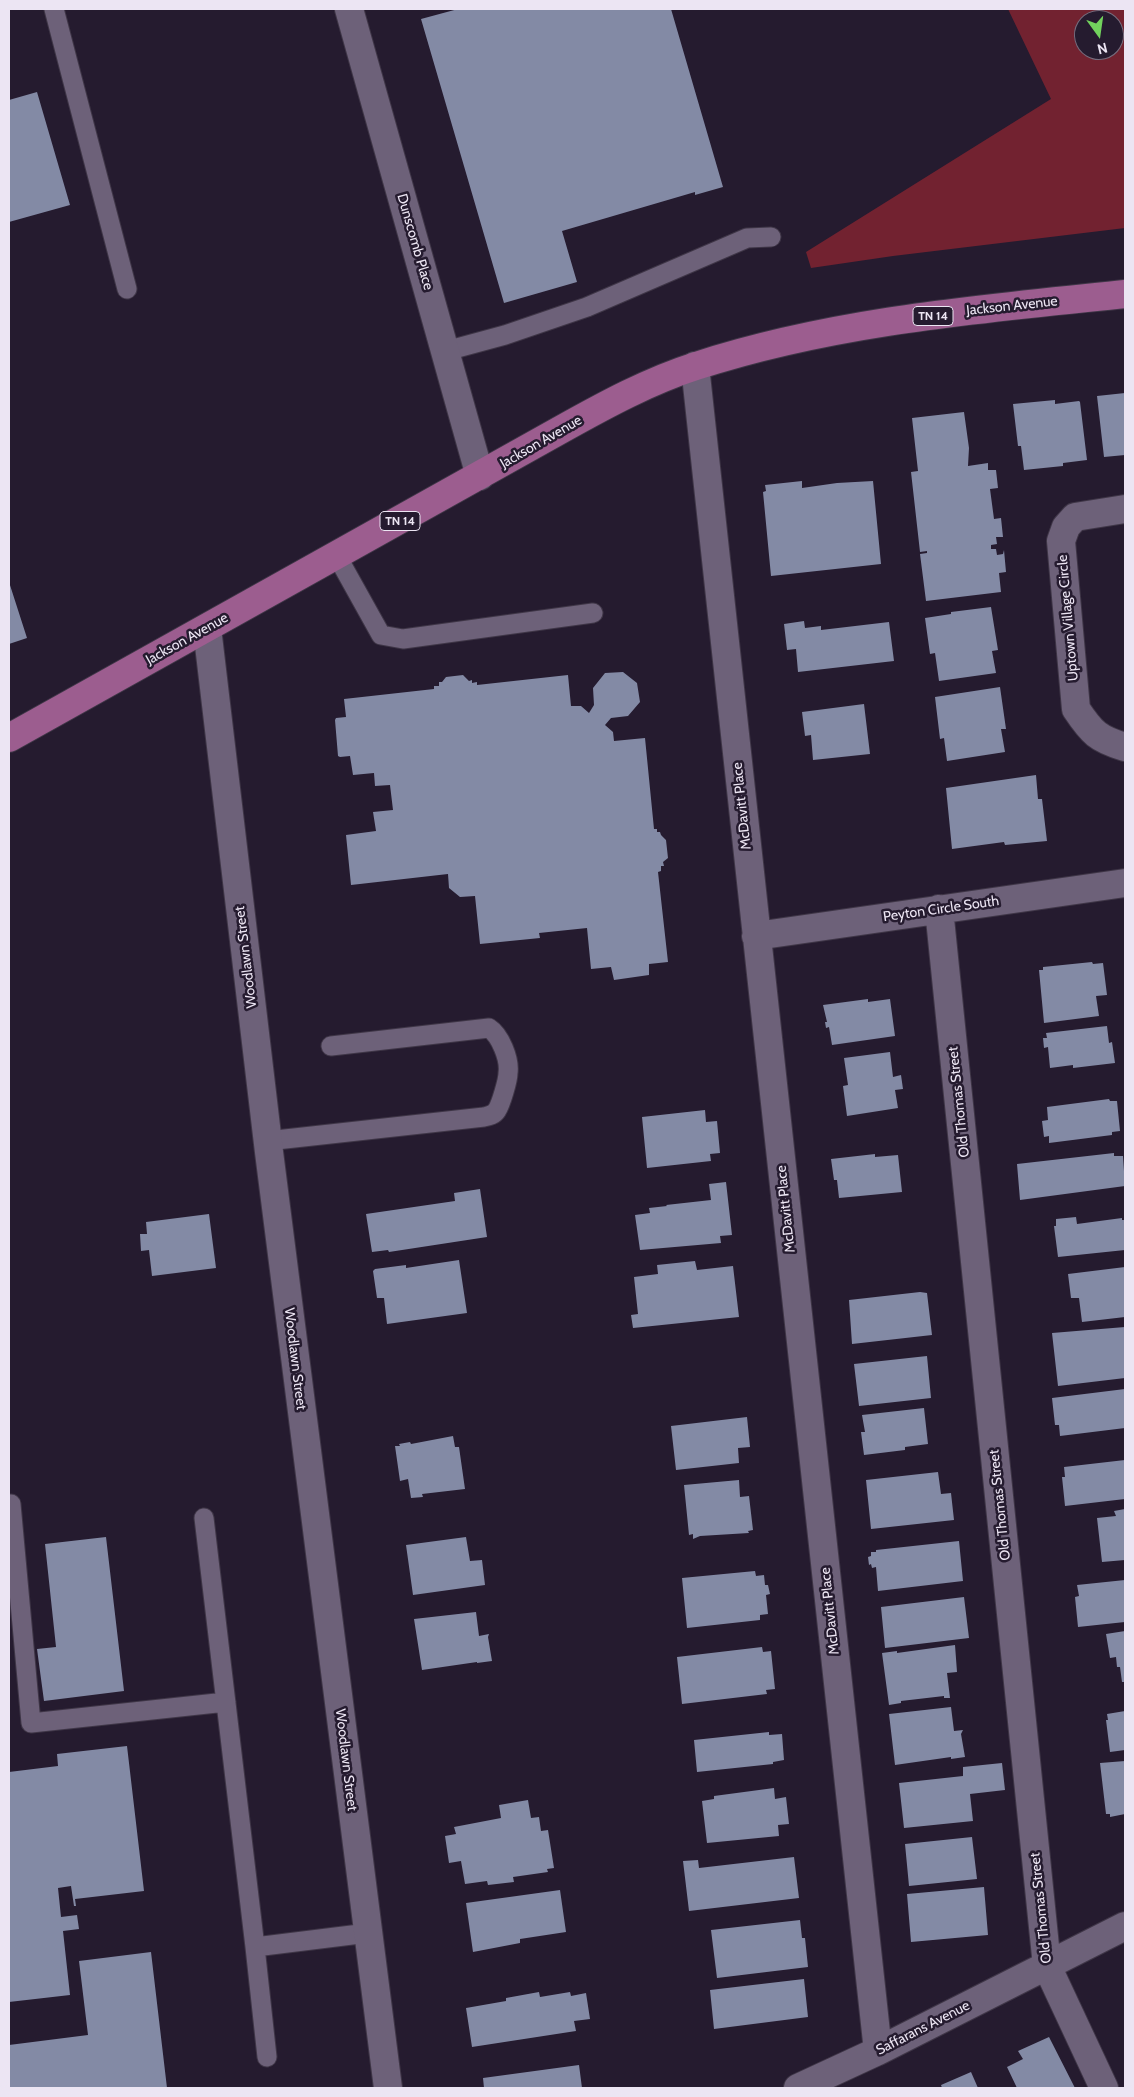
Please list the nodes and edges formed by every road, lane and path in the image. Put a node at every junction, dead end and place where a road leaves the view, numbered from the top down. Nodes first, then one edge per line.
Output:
1 (54, 9) edge
2 (349, 9) edge
3 (771, 237) dead end
4 (127, 289) dead end
5 (1125, 294) edge
6 (446, 351) junction
7 (695, 366) junction
8 (480, 476) junction
9 (1125, 509) edge
10 (337, 556) junction
11 (592, 614) dead end
12 (207, 628) junction
13 (9, 738) edge
14 (1125, 747) edge
15 (1125, 883) edge
16 (939, 909) junction
17 (756, 936) junction
18 (330, 1046) dead end
19 (267, 1141) junction
20 (11, 1504) dead end
21 (204, 1518) dead end
22 (226, 1702) junction
23 (1125, 1926) edge
24 (368, 1933) junction
25 (255, 1947) junction
26 (1047, 1966) junction
27 (878, 2051) junction
28 (268, 2057) dead end
29 (388, 2088) edge
30 (798, 2088) edge
31 (1104, 2088) edge

1 - 4 lane
2 - 6 street, Dunscomb Place
3 - 6 lane
5 - 7 main road, Jackson Avenue / TN 14
6 - 8 street, Dunscomb Place
7 - 8 main road, Jackson Avenue / TN 14
7 - 17 street, McDavitt Place
8 - 10 main road, Jackson Avenue / TN 14
9 - 14 street, Uptown Village Circle
10 - 11 lane
10 - 12 main road, Jackson Avenue / TN 14
12 - 13 main road, Jackson Avenue / TN 14
12 - 19 street, Woodlawn Street
15 - 16 street, Peyton Circle South
16 - 17 street, Peyton Circle South
16 - 26 street, Old Thomas Street
17 - 27 street, McDavitt Place
18 - 19 lane
19 - 24 street, Woodlawn Street
20 - 22 lane
21 - 22 lane
22 - 25 lane
23 - 26 street, Saffarans Avenue
24 - 25 lane
24 - 29 street, Woodlawn Street
25 - 28 lane
26 - 27 street, Saffarans Avenue
26 - 31 street, Old Thomas Street
27 - 30 street, Saffarans Avenue

